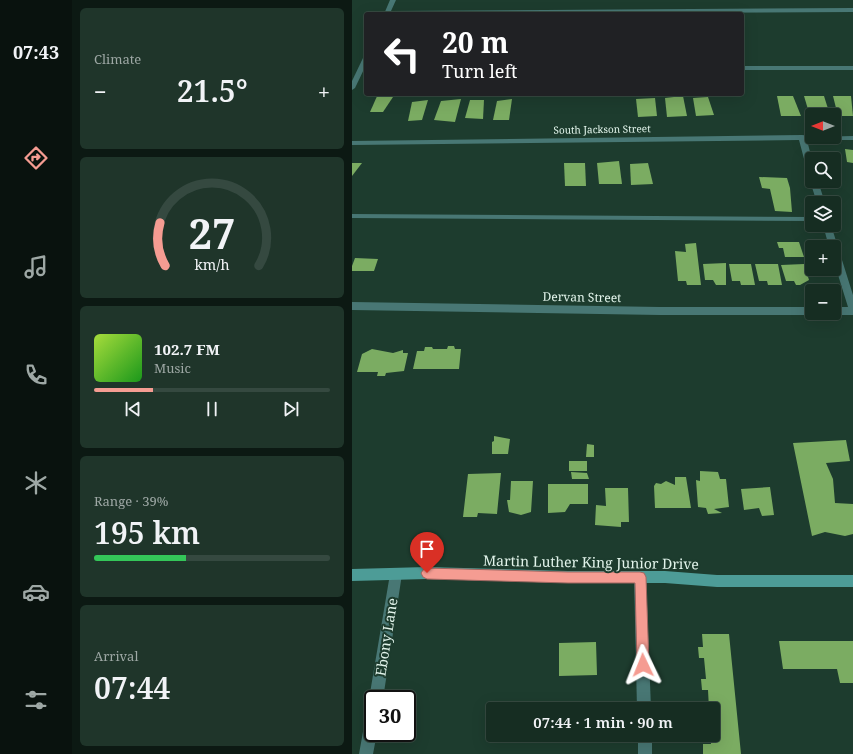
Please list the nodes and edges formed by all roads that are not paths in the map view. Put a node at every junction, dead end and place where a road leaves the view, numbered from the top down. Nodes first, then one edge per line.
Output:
1 (393, 0) edge
2 (853, 10) edge
3 (387, 12) edge
4 (542, 12) edge
5 (744, 68) edge
6 (853, 68) edge
7 (363, 69) edge
8 (352, 88) edge
9 (802, 137) junction
10 (853, 138) edge
11 (352, 144) edge
12 (806, 152) edge
13 (352, 216) edge
14 (805, 219) edge
15 (829, 232) edge
16 (352, 306) edge
17 (805, 311) edge
18 (841, 311) edge
19 (853, 311) edge
20 (396, 574) junction
21 (352, 575) edge
22 (640, 577) junction
23 (853, 581) edge
24 (377, 690) edge
25 (644, 702) edge
26 (368, 742) edge
27 (645, 742) edge
28 (366, 754) edge
29 (645, 754) edge

1 - 3 street
2 - 4 street
5 - 6 lane
7 - 8 street
9 - 10 street, South Jackson Street
9 - 11 street, South Jackson Street
9 - 12 street
13 - 14 lane
15 - 19 street
16 - 17 street, Dervan Street
18 - 19 street
20 - 21 street, Martin Luther King Junior Drive
20 - 22 street, Martin Luther King Junior Drive
20 - 24 street, Ebony Lane
22 - 23 street, Martin Luther King Junior Drive
22 - 25 street
26 - 28 street
27 - 29 street

